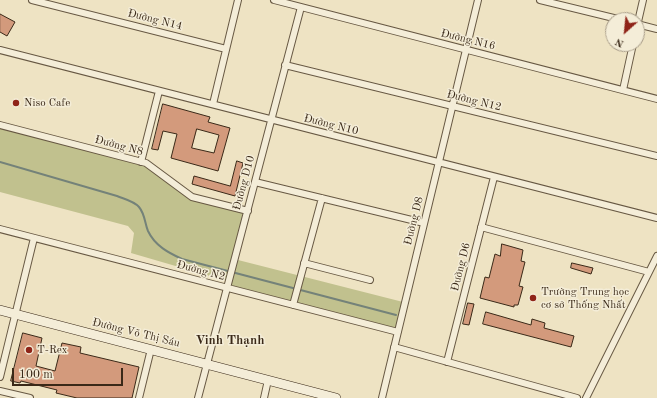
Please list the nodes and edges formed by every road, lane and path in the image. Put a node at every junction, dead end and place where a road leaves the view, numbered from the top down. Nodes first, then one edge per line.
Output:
1 (32, 0) edge
2 (238, 0) edge
3 (274, 0) edge
4 (478, 0) edge
5 (540, 0) edge
6 (643, 0) edge
7 (301, 7) junction
8 (640, 12) edge
9 (605, 16) edge
10 (645, 26) edge
11 (657, 29) edge
12 (226, 49) junction
13 (0, 50) edge
14 (466, 50) junction
15 (631, 52) edge
16 (285, 66) junction
17 (623, 90) junction
18 (159, 91) junction
19 (657, 99) edge
20 (213, 104) junction
21 (452, 106) junction
22 (271, 120) junction
23 (0, 125) edge
24 (657, 156) edge
25 (141, 162) junction
26 (439, 163) junction
27 (494, 177) junction
28 (255, 182) junction
29 (322, 198) junction
30 (248, 210) junction
31 (657, 218) edge
32 (424, 223) junction
33 (481, 227) junction
34 (0, 229) edge
35 (34, 238) junction
36 (657, 256) edge
37 (304, 263) junction
38 (649, 272) junction
39 (370, 280) dead end
40 (227, 288) junction
41 (293, 305) junction
42 (0, 310) edge
43 (15, 314) junction
44 (398, 332) junction
45 (394, 347) junction
46 (151, 349) junction
47 (447, 362) junction
48 (207, 364) junction
49 (0, 376) edge
50 (268, 380) junction
51 (0, 391) edge
52 (30, 398) edge
53 (139, 398) edge
54 (198, 398) edge
55 (264, 398) edge
56 (336, 398) edge
57 (382, 398) edge
58 (577, 398) edge
59 (586, 398) edge

1 - 12 street, Đường N14
2 - 12 street
3 - 7 street, Đường N16
4 - 14 street
5 - 9 street
6 - 8 street
7 - 14 street, Đường N16
7 - 16 street, Đường D10
10 - 11 street
12 - 20 street
13 - 18 street, Đường N10
14 - 17 street, Đường N16
14 - 21 street, Đường D8
15 - 17 street
16 - 21 street, Đường N12
16 - 22 street, Đường D10
17 - 19 street, Đường N16
18 - 20 street, Đường N10
18 - 25 street
20 - 22 street, Đường N10
21 - 24 street, Đường N12
21 - 26 street, Đường D8
22 - 26 street, Đường N10
22 - 28 street, Đường D10
23 - 25 street, Đường N8
25 - 30 street, Đường N8
26 - 27 street, Đường N10
26 - 32 street, Đường D8
27 - 31 street, Đường N10
27 - 33 street, Đường D6
28 - 29 street
28 - 30 street, Đường D10
29 - 32 street
29 - 37 street
30 - 40 street, Đường D10
32 - 44 street, Đường D8
33 - 38 street
33 - 47 street, Đường D6
34 - 35 street, Đường N2
35 - 40 street, Đường N2
35 - 43 street
36 - 38 street
37 - 39 street
37 - 41 street
38 - 59 street
40 - 41 street, Đường N2
40 - 48 street, Đường D10
41 - 44 street, Đường N2
42 - 43 main road, Đường Võ Thị Sáu
43 - 46 main road, Đường Võ Thị Sáu
43 - 49 street
44 - 45 street, Đường D8
45 - 47 street
45 - 57 street, Đường D8
46 - 48 main road, Đường Võ Thị Sáu
46 - 53 street
47 - 58 street
48 - 50 main road, Đường Võ Thị Sáu
48 - 54 street, Đường D10
50 - 55 street
50 - 56 main road, Đường Võ Thị Sáu
51 - 52 street

